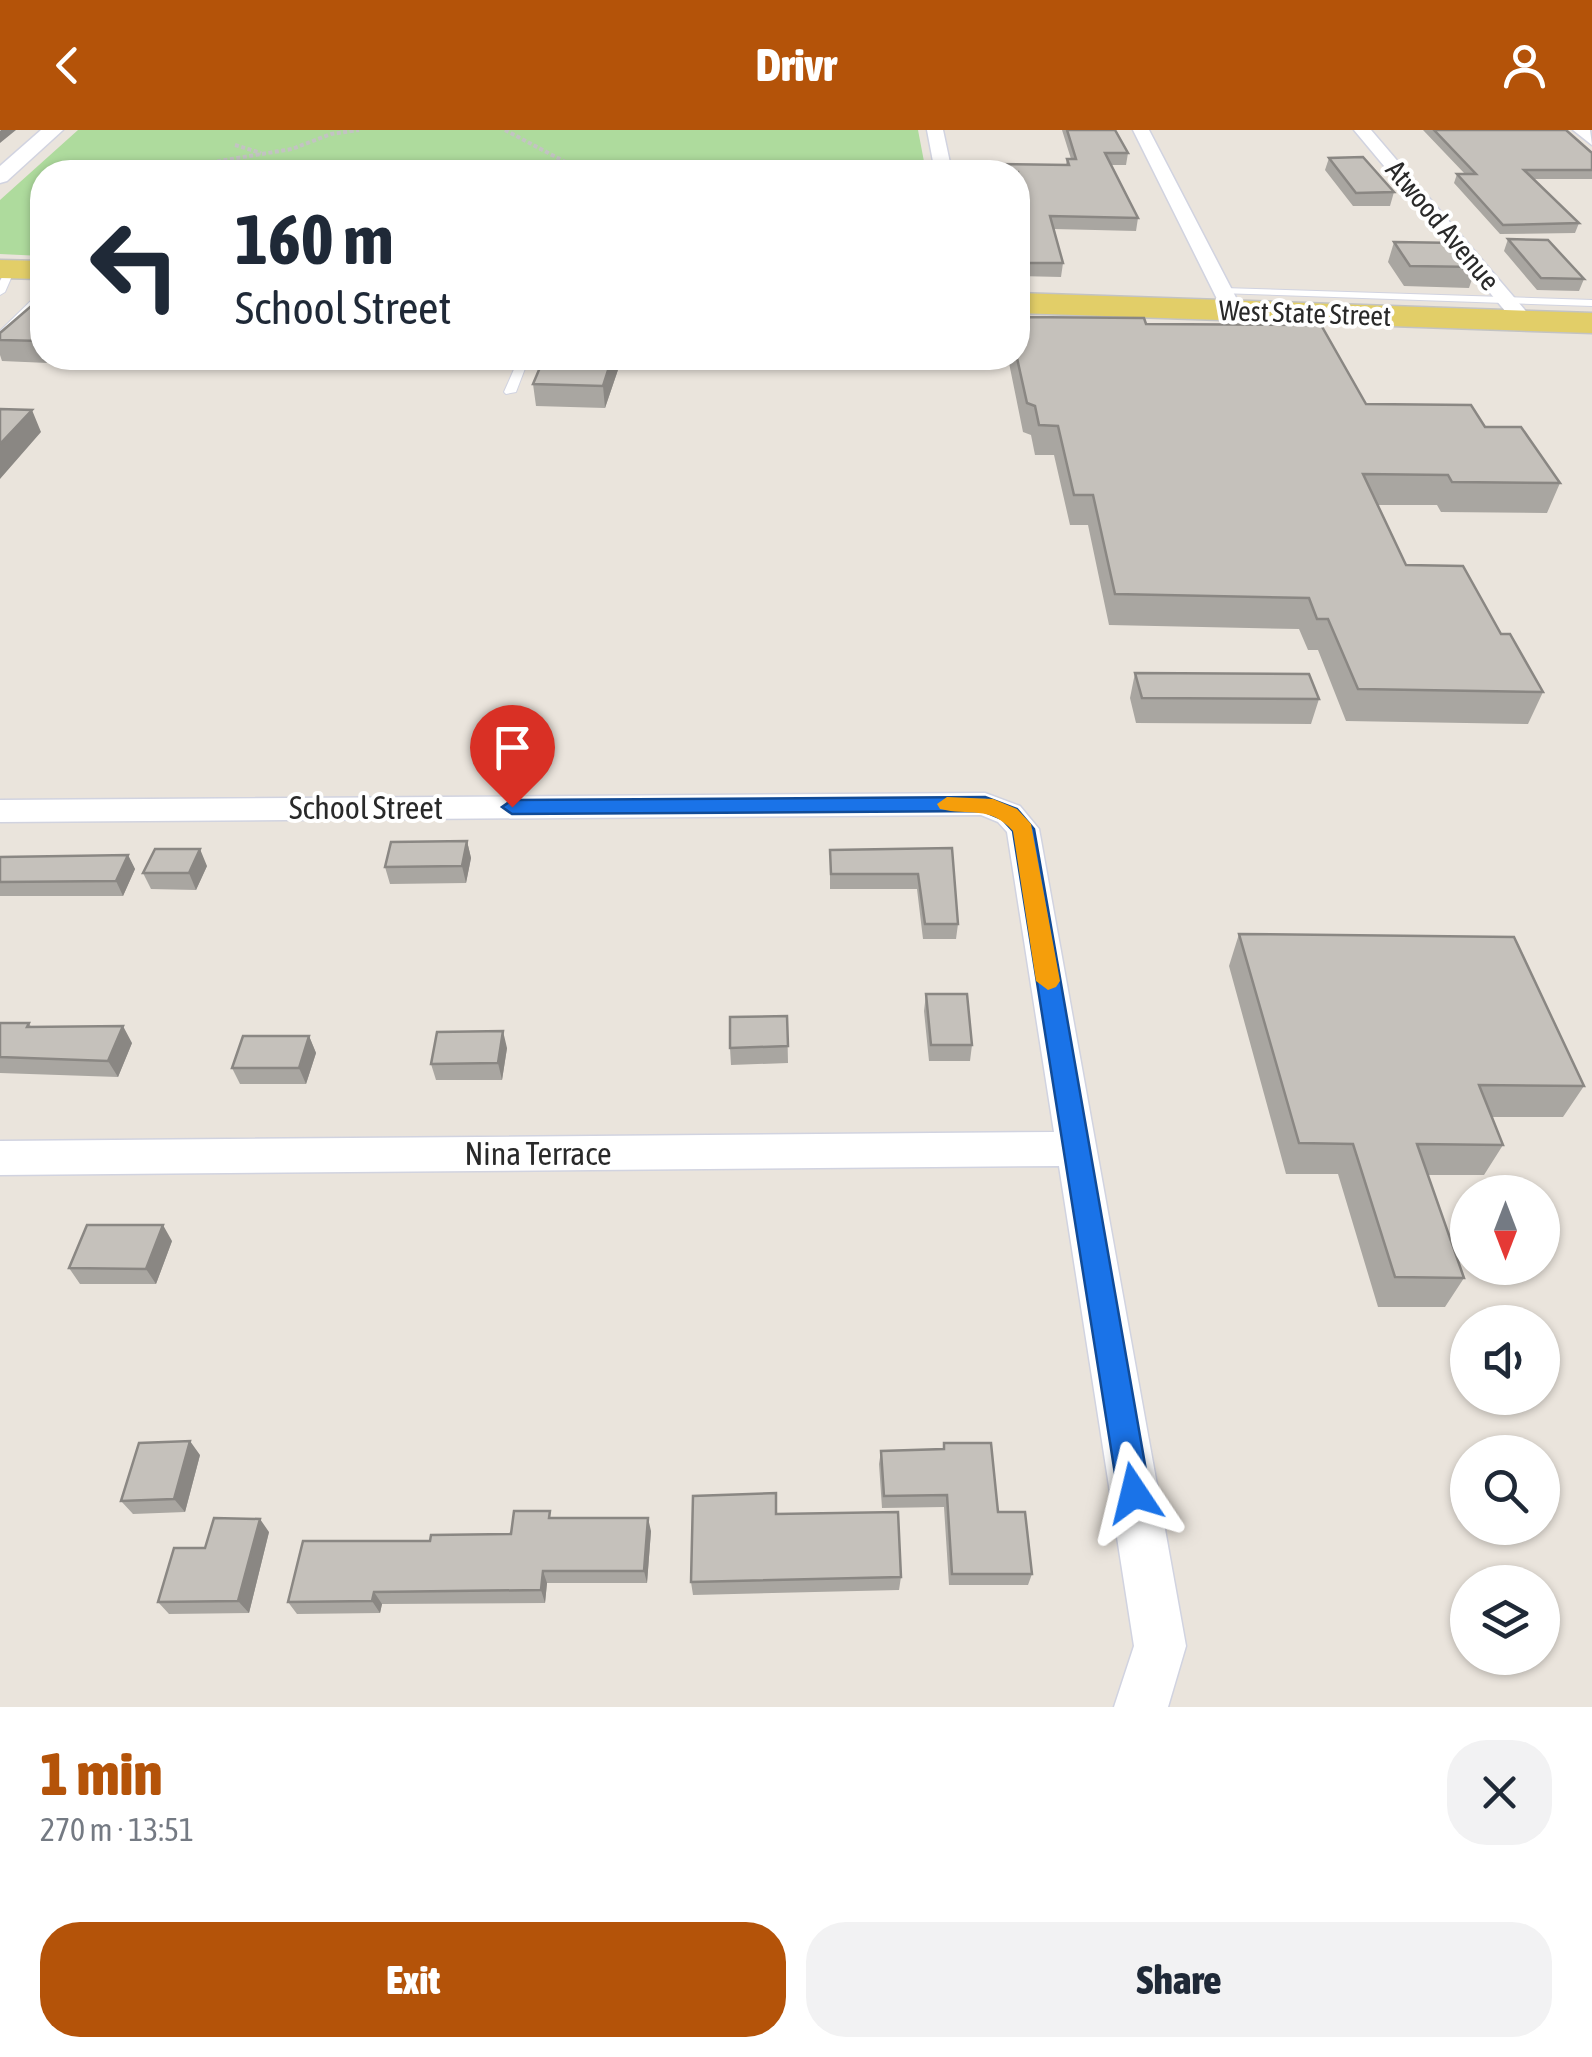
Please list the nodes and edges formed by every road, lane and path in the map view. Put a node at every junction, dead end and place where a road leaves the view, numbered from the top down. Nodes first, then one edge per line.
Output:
1 (53, 130) edge
2 (359, 130) edge
3 (505, 130) edge
4 (935, 130) edge
5 (1141, 130) edge
6 (1362, 130) edge
7 (1580, 130) edge
8 (1592, 140) edge
9 (235, 145) dead end
10 (262, 154) junction
11 (226, 160) edge
12 (561, 160) edge
13 (941, 160) edge
14 (0, 177) edge
15 (30, 272) edge
16 (3, 276) edge
17 (1228, 301) junction
18 (1030, 303) edge
19 (1592, 303) edge
20 (30, 306) edge
21 (1515, 310) junction
22 (1592, 323) edge
23 (0, 337) edge
24 (519, 370) edge
25 (510, 392) dead end
26 (0, 811) edge
27 (1076, 1149) junction
28 (0, 1158) edge
29 (1140, 1707) edge

1 - 14 street
2 - 10 path
3 - 12 path
4 - 13 street
5 - 17 street
6 - 21 street, Atwood Avenue
7 - 8 street
9 - 10 path
10 - 11 path
15 - 16 main road
17 - 18 main road, West State Street
17 - 21 main road, West State Street
19 - 21 lane
20 - 23 lane
21 - 22 main road, West State Street
24 - 25 lane
26 - 27 street, School Street
27 - 28 street, Nina Terrace
27 - 29 street

